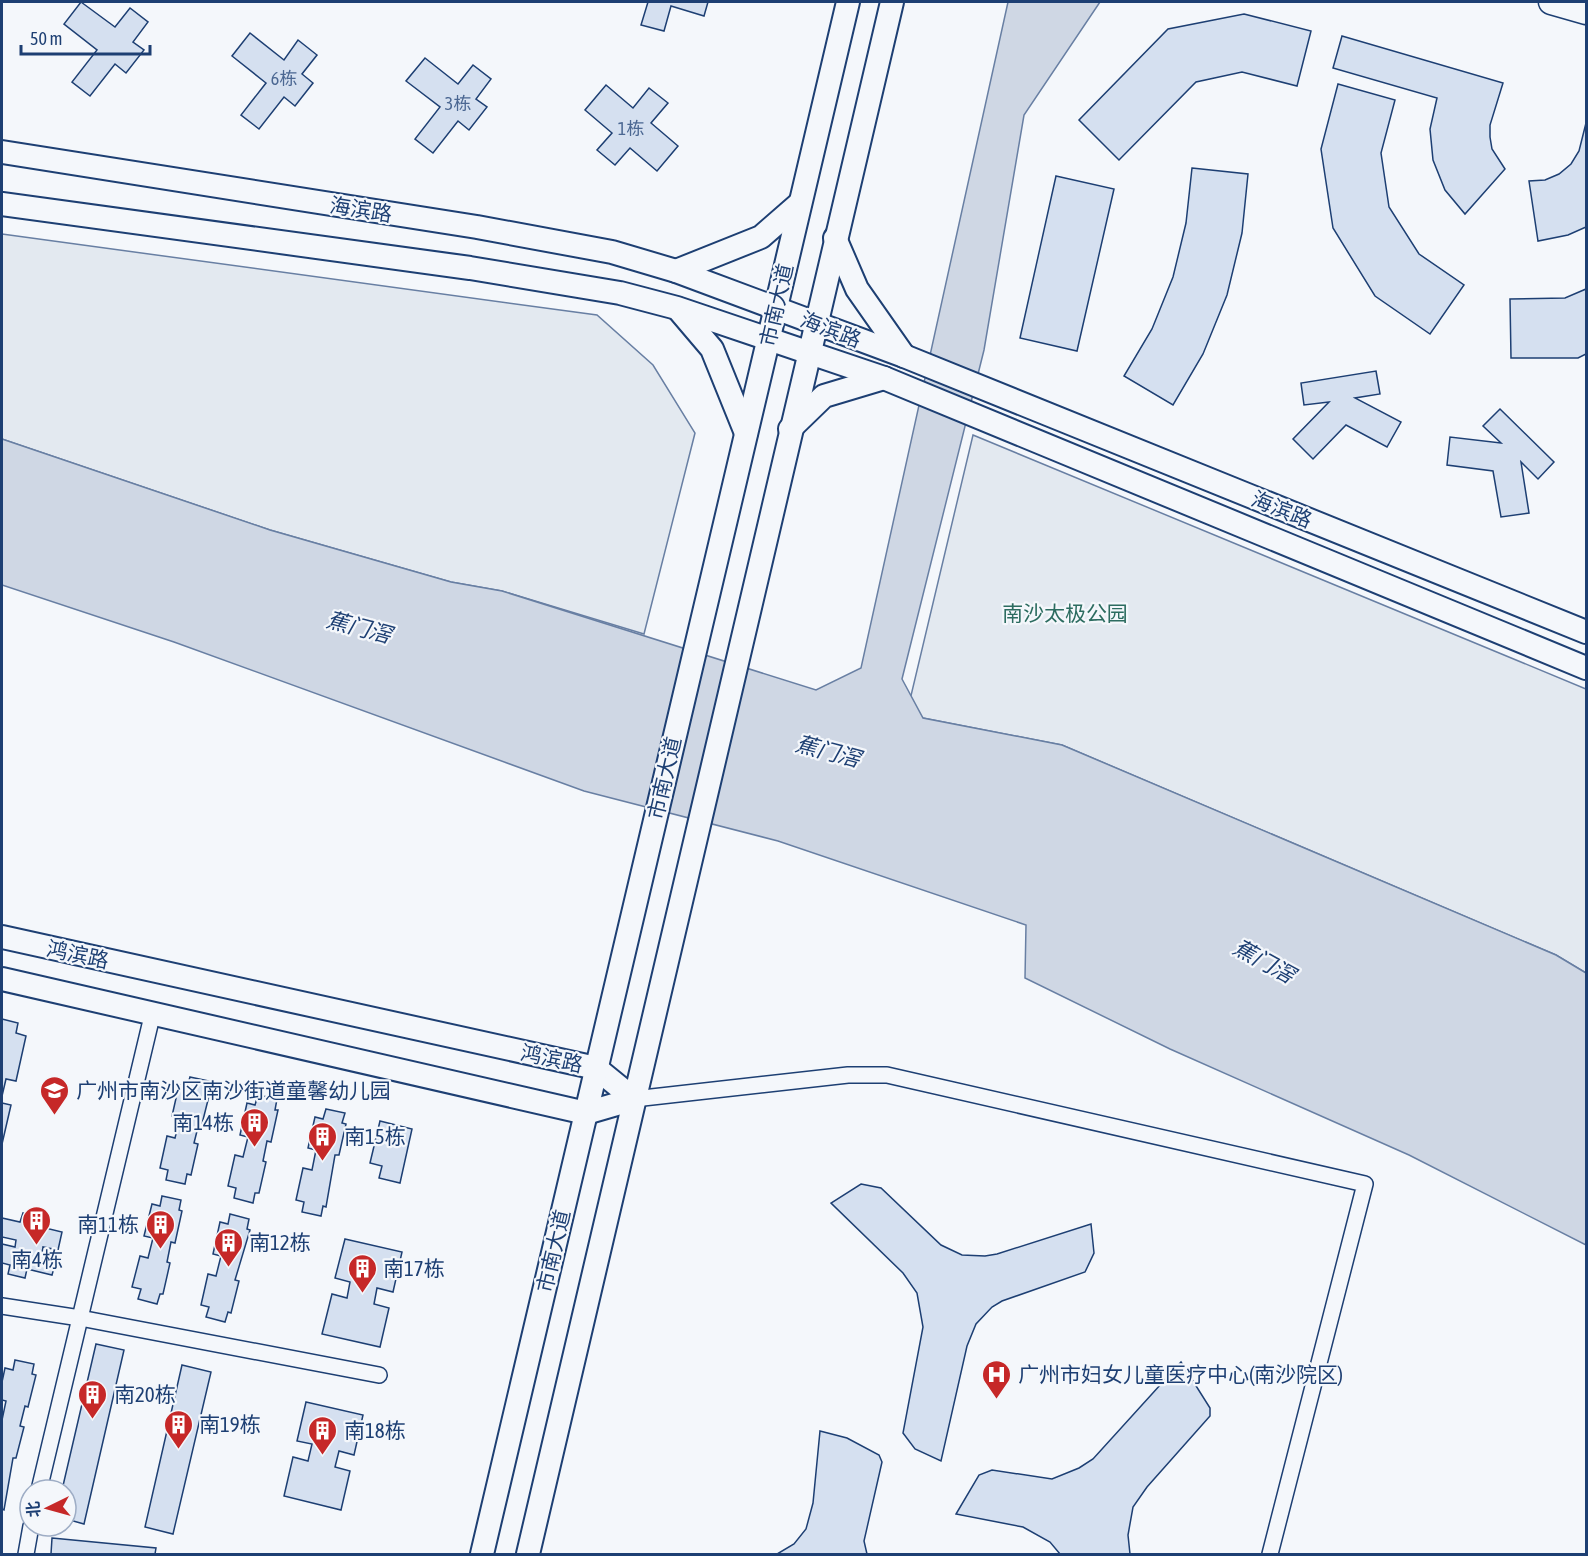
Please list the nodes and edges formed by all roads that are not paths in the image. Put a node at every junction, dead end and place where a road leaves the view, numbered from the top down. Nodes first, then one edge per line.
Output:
1 (848, 2) edge
2 (892, 2) edge
3 (1551, 2) edge
4 (1587, 12) edge
5 (2, 152) edge
6 (800, 203) junction
7 (2, 204) edge
8 (836, 238) junction
9 (676, 271) junction
10 (677, 308) junction
11 (776, 308) junction
12 (815, 323) junction
13 (768, 339) junction
14 (808, 352) junction
15 (904, 356) junction
16 (884, 378) junction
17 (790, 429) junction
18 (746, 433) junction
19 (1587, 632) edge
20 (1587, 668) edge
21 (2, 937) edge
22 (2, 979) edge
23 (153, 1012) junction
24 (596, 1068) junction
25 (634, 1099) junction
26 (586, 1113) junction
27 (2, 1306) edge
28 (81, 1318) junction
29 (378, 1375) dead end
30 (42, 1478) edge
31 (29, 1538) edge
32 (26, 1554) edge
33 (482, 1554) edge
34 (528, 1554) edge
35 (1270, 1554) edge

1 - 6 street, 市南大道
2 - 8 street, 市南大道
3 - 4 main road
5 - 9 street, 海滨路
6 - 9 street
6 - 11 street, 市南大道
7 - 10 street, 海滨路
8 - 12 street, 市南大道
8 - 15 street
9 - 11 street, 海滨路
10 - 13 street, 海滨路
10 - 18 street
11 - 12 street, 海滨路
11 - 13 street, 市南大道
12 - 14 street, 市南大道
12 - 15 street, 海滨路
13 - 14 street, 海滨路
13 - 18 street, 市南大道
14 - 16 street, 海滨路
14 - 17 street, 市南大道
15 - 19 street, 海滨路
16 - 17 street
16 - 20 street, 海滨路
17 - 25 street, 市南大道
18 - 24 street, 市南大道
21 - 24 street, 鸿滨路
22 - 23 street, 鸿滨路
23 - 26 street, 鸿滨路
23 - 28 street
24 - 25 street, 鸿滨路
24 - 26 street, 市南大道
25 - 26 street, 鸿滨路
25 - 34 street, 市南大道
25 - 35 street
26 - 33 street, 市南大道
27 - 28 street
28 - 29 street
28 - 30 street
31 - 32 street

